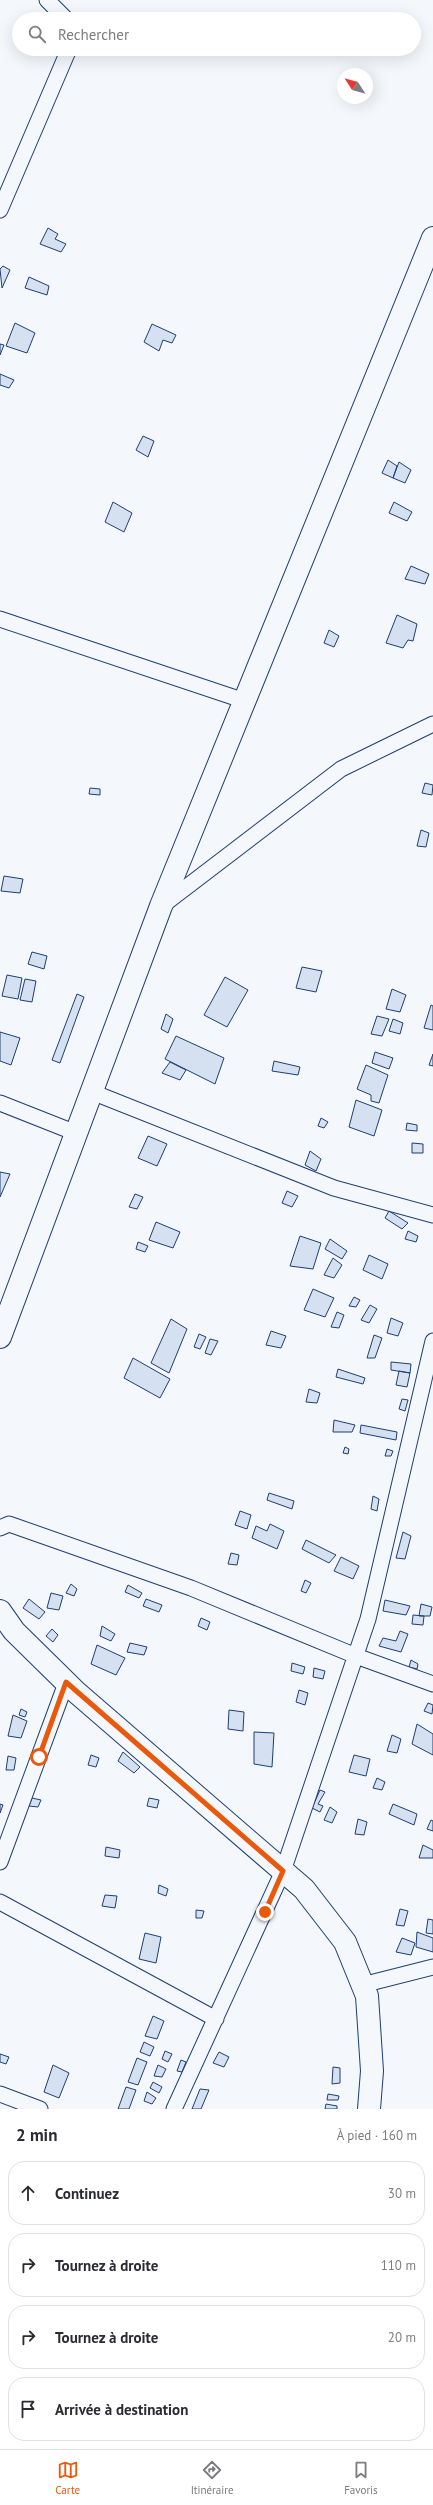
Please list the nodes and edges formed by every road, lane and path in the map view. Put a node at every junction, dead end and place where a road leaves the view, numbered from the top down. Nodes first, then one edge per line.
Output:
1 (47, 0) edge
2 (59, 12) edge
3 (66, 56) edge
4 (0, 210) edge
5 (433, 238) edge
6 (0, 619) edge
7 (245, 701) junction
8 (433, 724) edge
9 (161, 906) junction
10 (92, 1092) junction
11 (0, 1103) edge
12 (76, 1133) junction
13 (433, 1215) edge
14 (0, 1337) edge
15 (433, 1341) edge
16 (0, 1528) edge
17 (0, 1611) edge
18 (356, 1656) junction
19 (66, 1682) junction
20 (433, 1684) edge
21 (0, 1862) edge
22 (283, 1871) junction
23 (0, 1902) edge
24 (433, 1966) edge
25 (362, 1985) junction
26 (216, 2019) junction
27 (0, 2094) edge
28 (40, 2109) edge
29 (174, 2109) edge
30 (369, 2109) edge

1 - 2 street
3 - 4 street
5 - 7 main road
6 - 7 street
7 - 9 main road
8 - 9 street
9 - 10 main road
10 - 12 main road
10 - 13 street
11 - 12 street
12 - 14 main road
15 - 18 street
16 - 18 street
17 - 19 main road
18 - 20 street
18 - 22 street
19 - 21 street
19 - 22 main road
22 - 25 main road
22 - 26 street
23 - 26 street
24 - 25 street
25 - 30 main road
26 - 29 street
27 - 28 street

